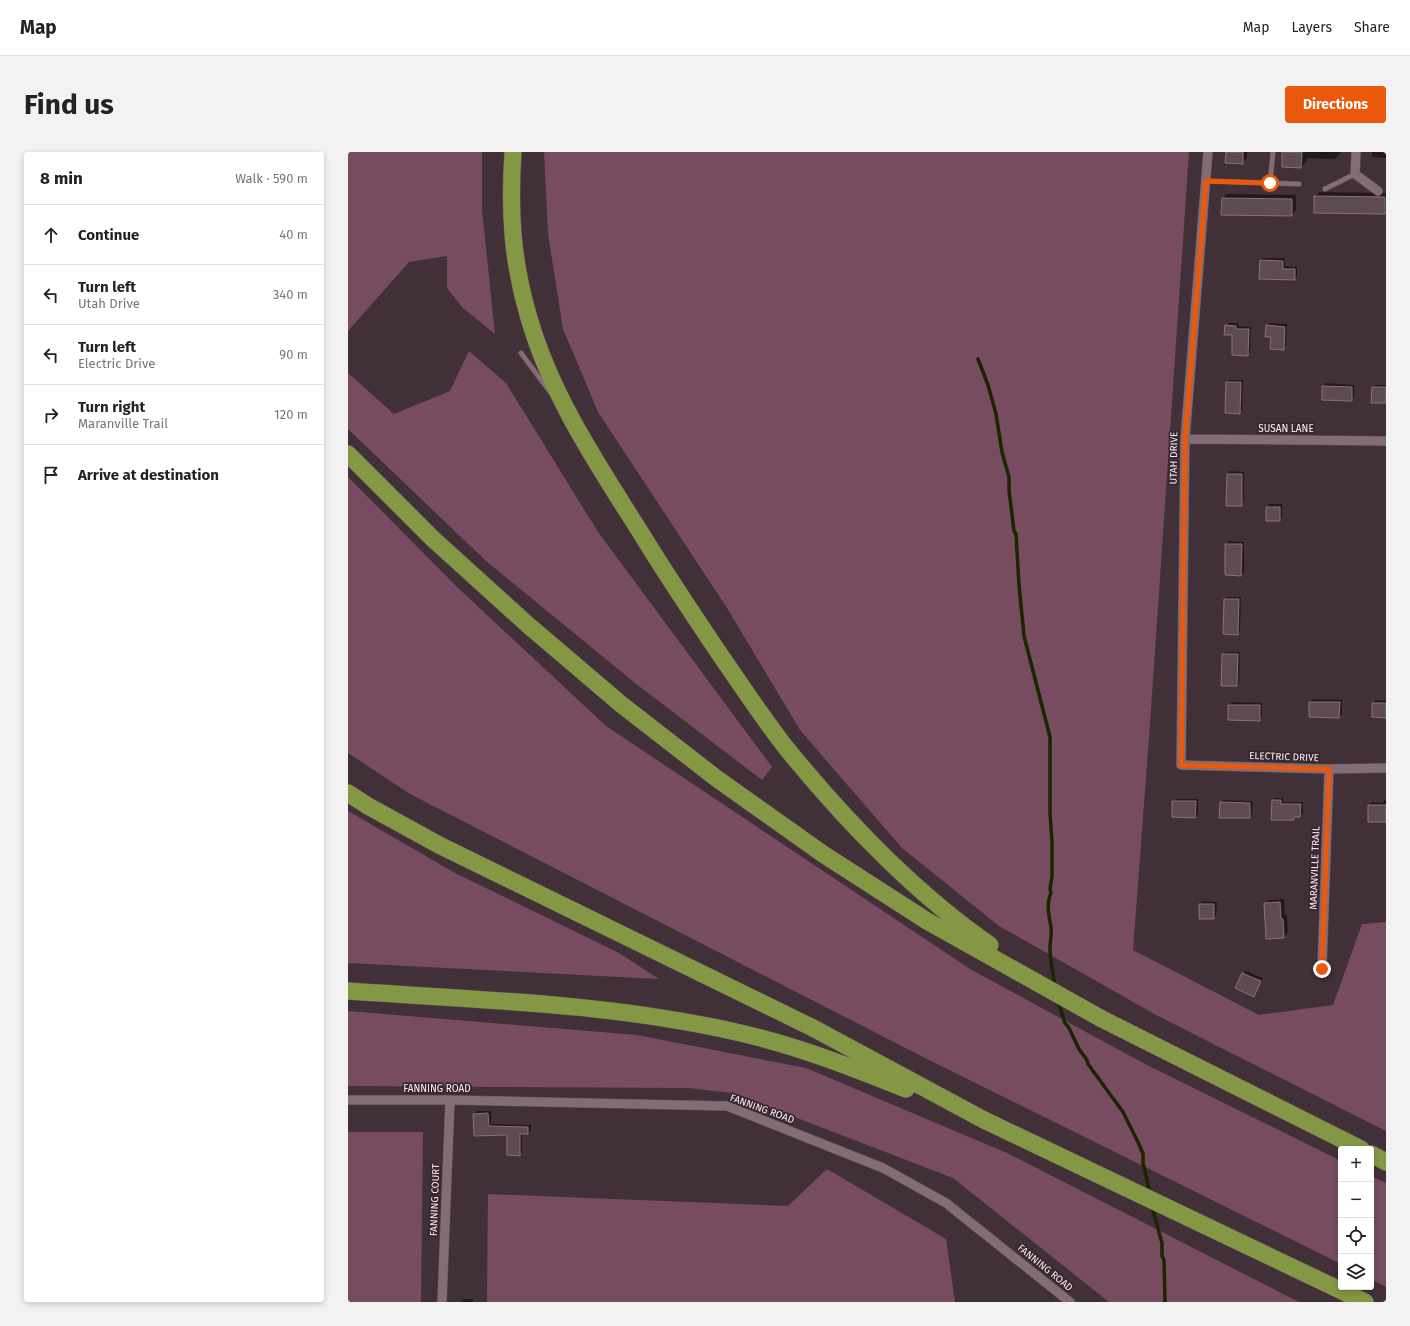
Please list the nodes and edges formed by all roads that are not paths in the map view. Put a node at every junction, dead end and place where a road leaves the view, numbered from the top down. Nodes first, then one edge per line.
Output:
1 (513, 152) edge
2 (1208, 152) edge
3 (1273, 152) edge
4 (1356, 152) edge
5 (1355, 174) junction
6 (1206, 181) junction
7 (1270, 183) junction
8 (1299, 184) dead end
9 (1325, 189) dead end
10 (1378, 191) dead end
11 (521, 353) dead end
12 (552, 395) dead end
13 (556, 401) dead end
14 (574, 426) junction
15 (1185, 440) junction
16 (1386, 441) edge
17 (348, 454) edge
18 (1181, 765) joint
19 (1386, 768) edge
20 (1329, 769) junction
21 (348, 793) edge
22 (1322, 969) dead end
23 (348, 991) edge
24 (1102, 1019) junction
25 (348, 1100) edge
26 (450, 1100) junction
27 (984, 1120) junction
28 (1355, 1146) edge
29 (1374, 1156) edge
30 (1386, 1162) edge
31 (442, 1302) edge
32 (1070, 1302) edge
33 (1365, 1302) edge

1 - 14 highway
2 - 6 street, UTAH DRIVE
3 - 7 lane
4 - 5 street
5 - 9 lane
5 - 10 street
6 - 7 lane
6 - 15 street, UTAH DRIVE
7 - 8 lane
11 - 12 lane
13 - 14 lane
14 - 24 highway
15 - 16 street, SUSAN LANE
15 - 18 street, UTAH DRIVE
17 - 24 highway
18 - 20 street, ELECTRIC DRIVE
19 - 20 street, ELECTRIC DRIVE
20 - 22 street, MARANVILLE TRAIL
21 - 27 highway
23 - 27 highway
24 - 28 highway
25 - 26 street, FANNING ROAD
26 - 31 street, FANNING COURT
26 - 32 street, FANNING ROAD
27 - 33 highway
29 - 30 highway

